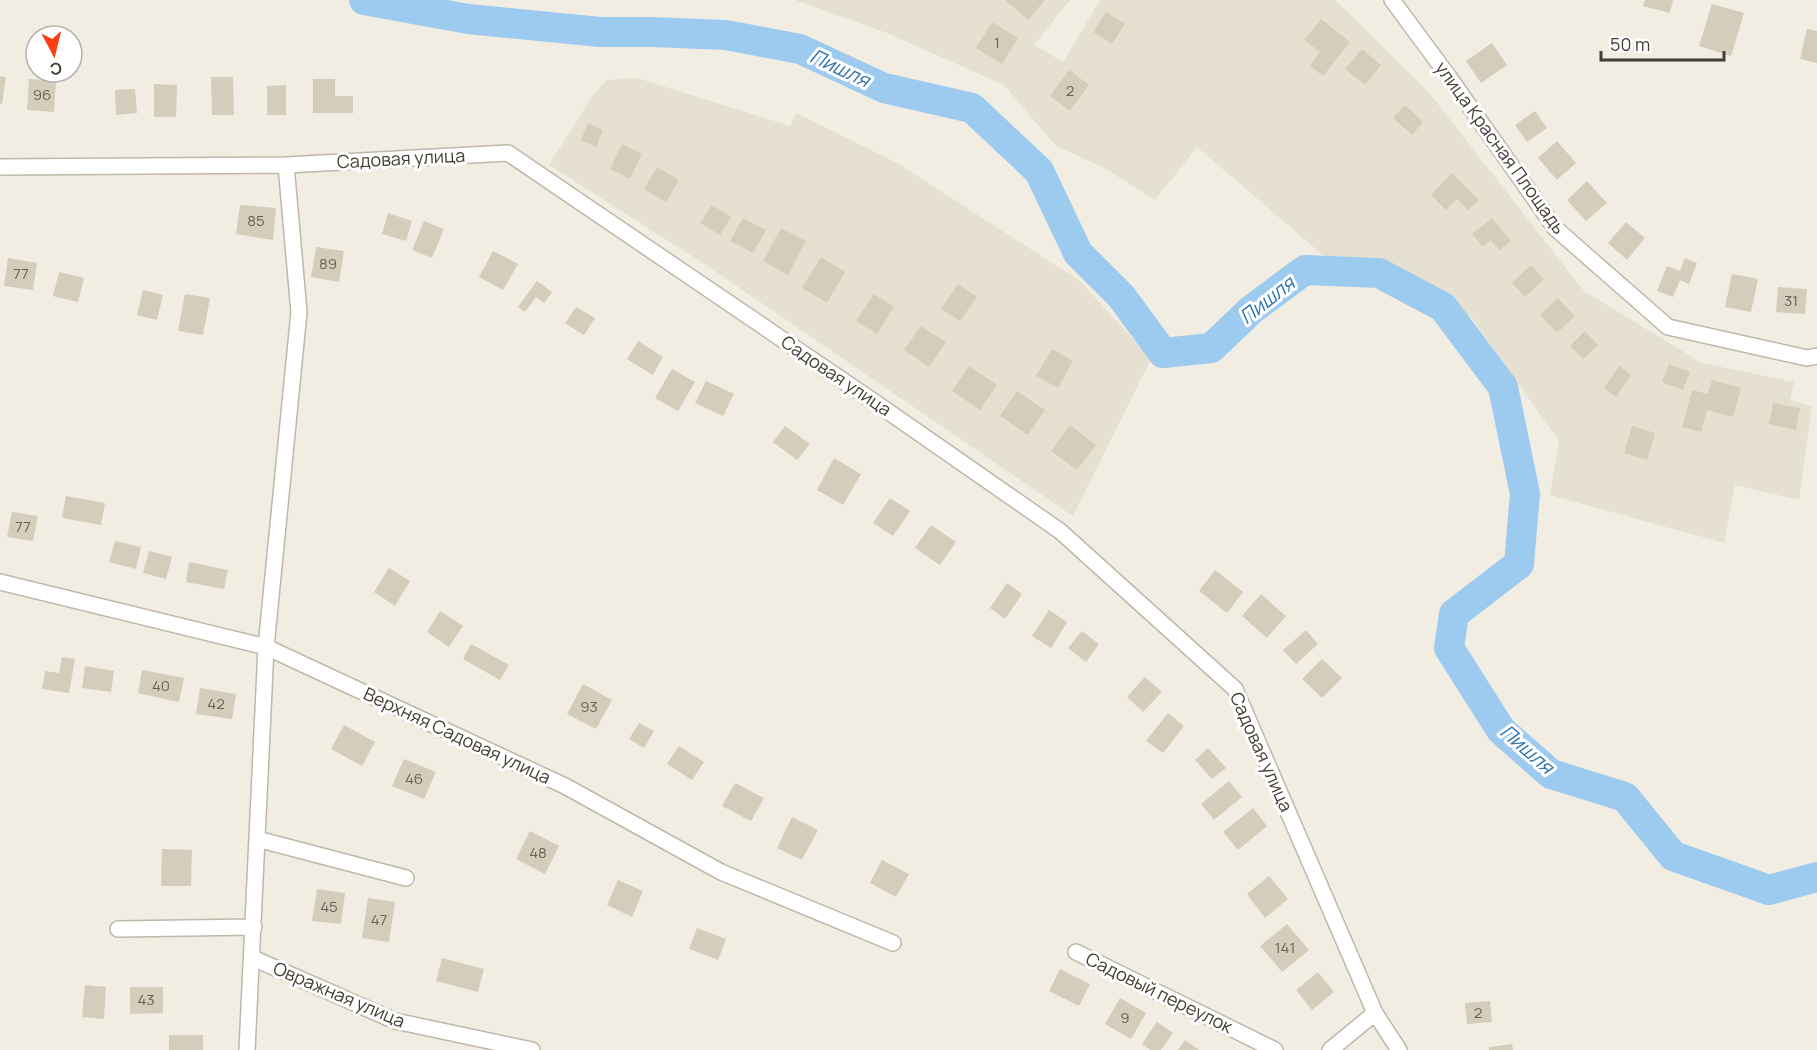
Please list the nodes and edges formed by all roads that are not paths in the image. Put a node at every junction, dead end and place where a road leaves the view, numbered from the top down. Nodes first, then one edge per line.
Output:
1 (1392, 0) edge
2 (286, 165) junction
3 (0, 167) edge
4 (1817, 356) edge
5 (0, 582) edge
6 (266, 647) junction
7 (258, 839) junction
8 (406, 878) dead end
9 (254, 927) junction
10 (118, 929) dead end
11 (894, 943) dead end
12 (1076, 952) dead end
13 (253, 958) junction
14 (1375, 1013) junction
15 (247, 1050) edge
16 (532, 1050) edge
17 (1275, 1050) edge
18 (1330, 1050) edge
19 (1400, 1050) edge

1 - 4 street, улица Красная Площадь
2 - 3 street, Садовая улица
2 - 6 street
2 - 14 street, Садовая улица
5 - 6 street, Верхняя Садовая улица
6 - 7 street
6 - 11 street, Верхняя Садовая улица
7 - 8 street
7 - 9 street
9 - 10 street
9 - 13 street
12 - 17 street, Садовый переулок
13 - 15 street
13 - 16 street, Овражная улица
14 - 18 street
14 - 19 street, Садовая улица

